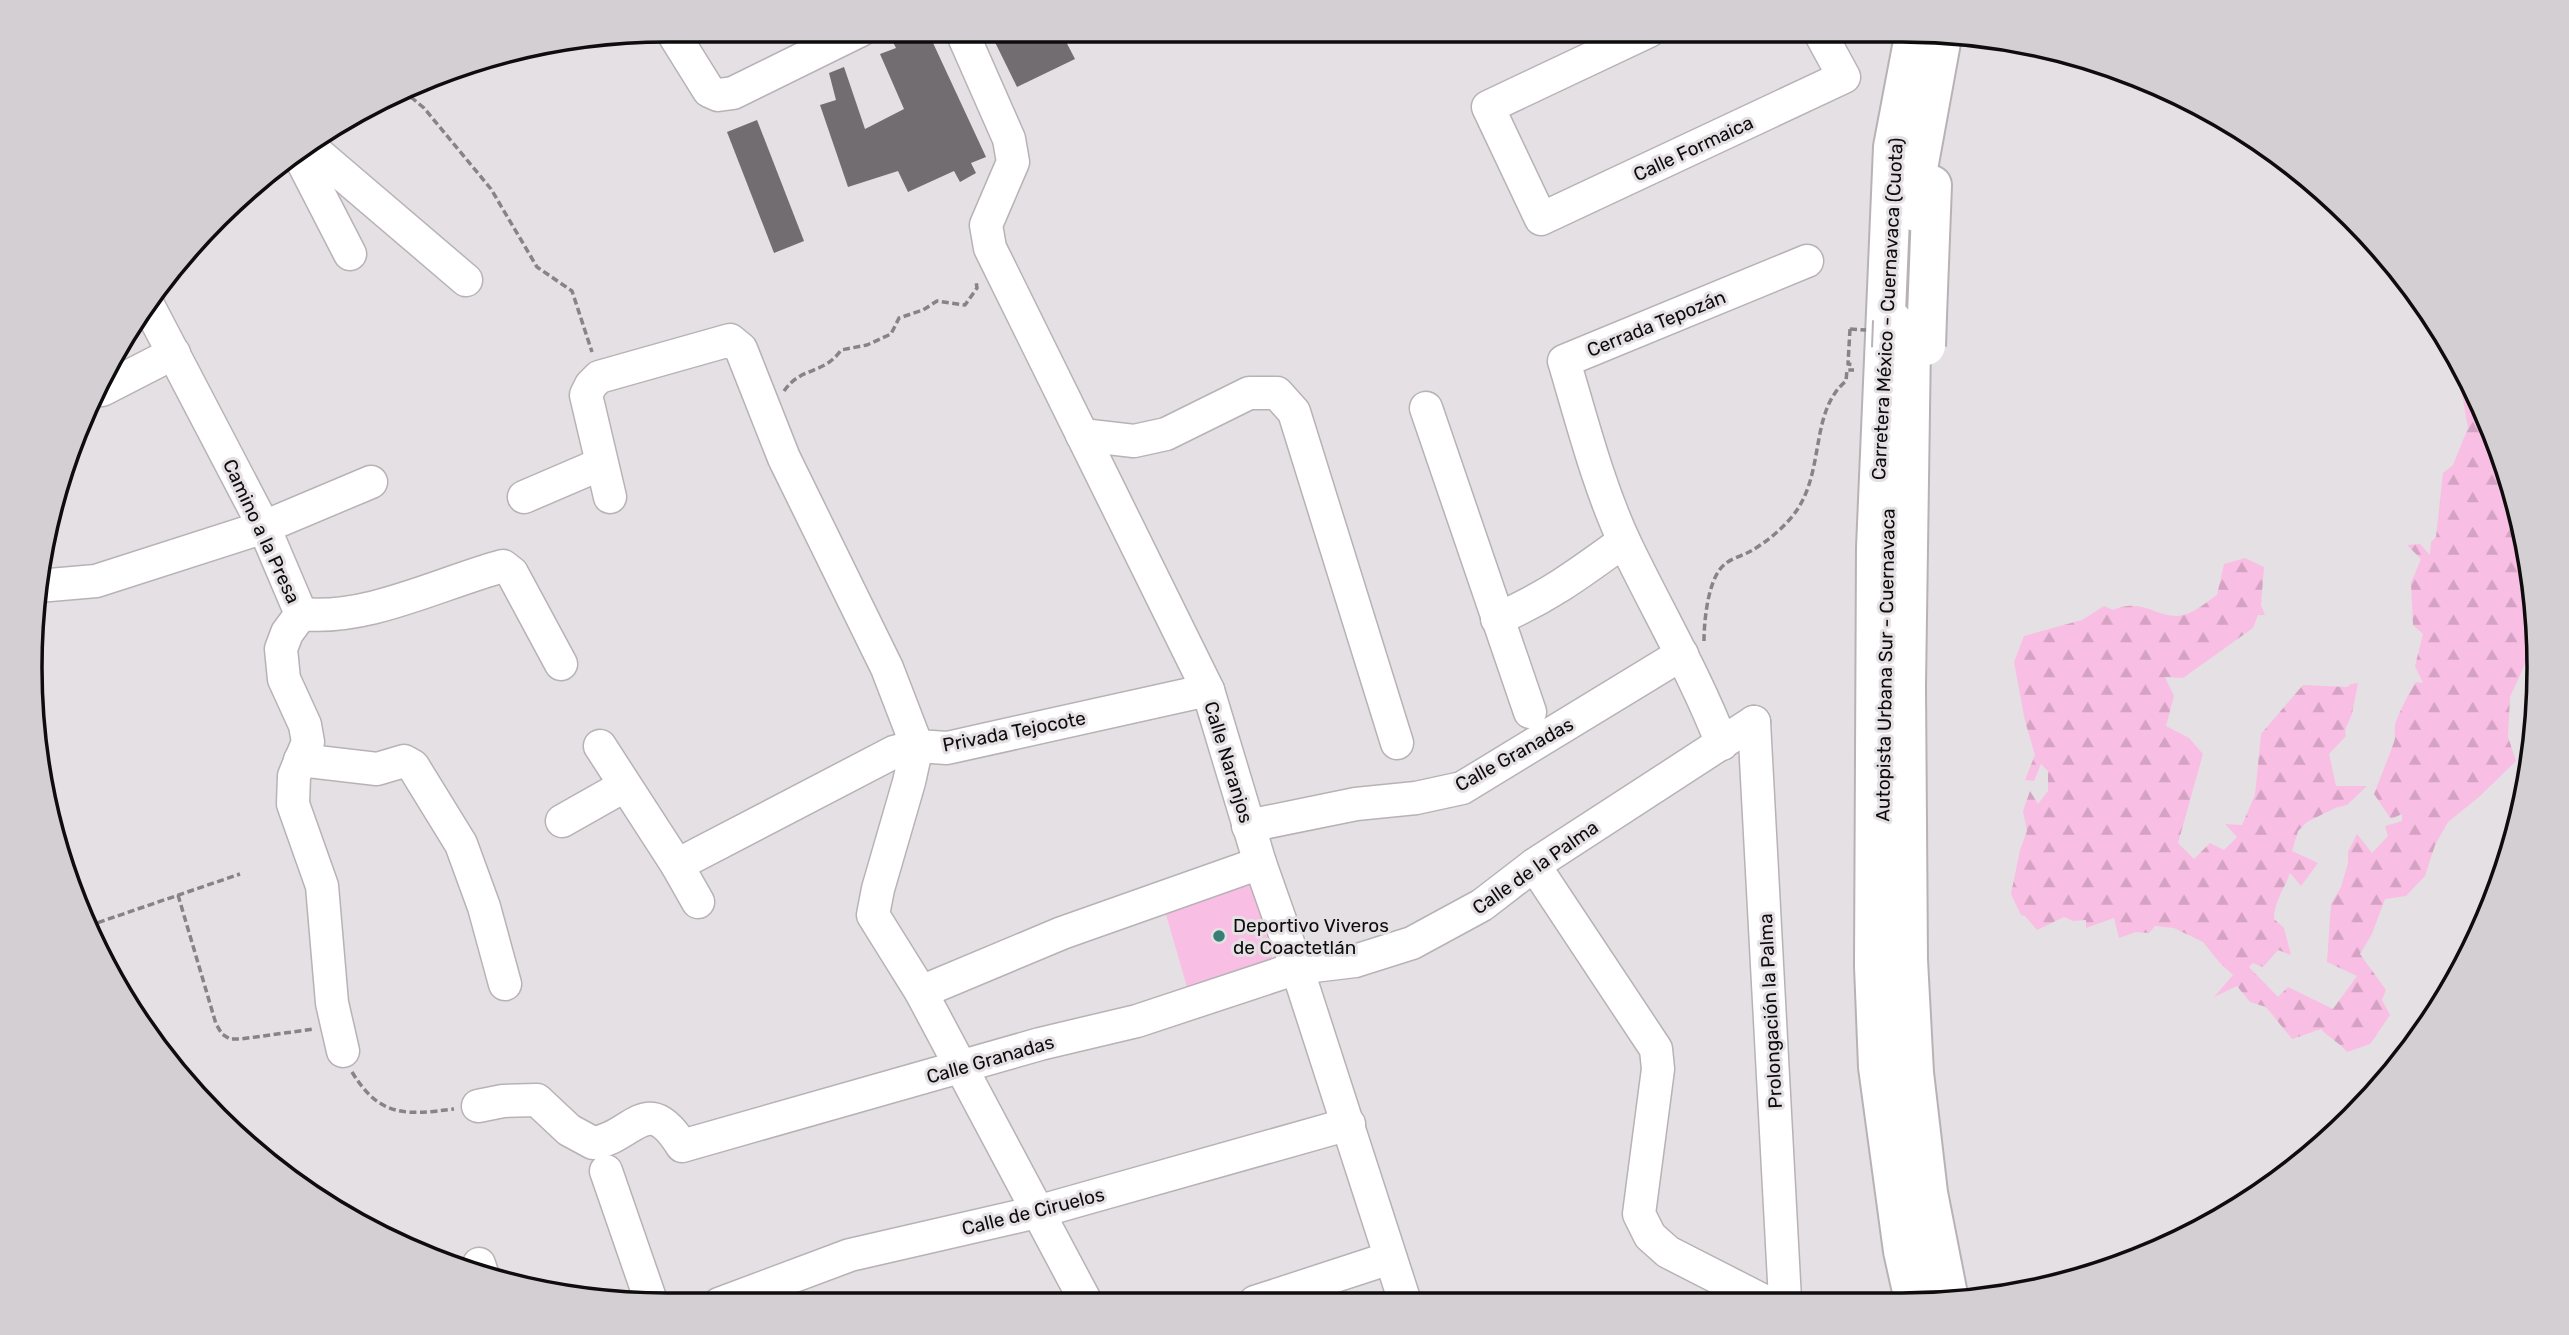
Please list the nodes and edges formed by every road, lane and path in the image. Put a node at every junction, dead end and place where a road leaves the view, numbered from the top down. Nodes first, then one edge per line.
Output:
1 (679, 42) edge
2 (837, 42) edge
3 (966, 42) edge
4 (1626, 42) edge
5 (1825, 42) edge
6 (1913, 42) edge
7 (1925, 43) edge
8 (1941, 43) edge
9 (1947, 44) edge
10 (411, 98) edge
11 (315, 151) edge
12 (301, 161) edge
13 (990, 248) junction
14 (350, 254) dead end
15 (1807, 261) dead end
16 (466, 280) dead end
17 (152, 313) edge
18 (1850, 329) dead end
19 (174, 353) junction
20 (600, 377) junction
21 (110, 386) edge
22 (1426, 408) dead end
23 (769, 417) junction
24 (1082, 435) junction
25 (601, 464) junction
26 (371, 482) dead end
27 (524, 497) dead end
28 (610, 498) dead end
29 (264, 527) junction
30 (1624, 541) junction
31 (47, 585) edge
32 (301, 614) junction
33 (1497, 619) junction
34 (1693, 649) junction
35 (561, 664) dead end
36 (1208, 690) junction
37 (1530, 712) dead end
38 (1754, 722) joint
39 (1397, 743) dead end
40 (1722, 744) junction
41 (600, 746) dead end
42 (917, 746) junction
43 (300, 760) junction
44 (624, 786) junction
45 (562, 821) dead end
46 (1248, 826) junction
47 (1260, 863) junction
48 (677, 865) junction
49 (1534, 865) junction
50 (240, 874) dead end
51 (178, 895) junction
52 (698, 902) dead end
53 (97, 923) edge
54 (1297, 968) junction
55 (505, 984) dead end
56 (921, 992) junction
57 (340, 1038) junction
58 (961, 1067) junction
59 (478, 1106) joint
60 (1349, 1124) junction
61 (606, 1171) dead end
62 (1037, 1212) junction
63 (1390, 1258) junction
64 (1948, 1291) edge
65 (1949, 1291) edge
66 (648, 1293) edge
67 (748, 1293) edge
68 (1081, 1293) edge
69 (1283, 1293) edge
70 (1402, 1293) edge
71 (1748, 1293) edge
72 (1786, 1293) edge
73 (1912, 1293) edge
74 (1919, 1293) edge

1 - 2 street
3 - 13 street
4 - 5 street, Calle Formaica
6 - 73 highway, Carretera México - Cuernavaca (Cuota)
7 - 74 highway, Autopista Urbana Sur - Cuernavaca, bridge
8 - 64 highway, Carretera México - Cuernavaca (Cuota)
9 - 65 highway, Autopista Urbana Sur - Cuernavaca, bridge
10 - 20 path
11 - 16 street
12 - 14 street
13 - 23 path
13 - 24 street, Calle Naranjos
15 - 30 street, Cerrada Tepozán
17 - 19 street, Camino a la Presa
18 - 34 path
19 - 21 street
19 - 29 street, Camino a la Presa
20 - 23 street
20 - 25 street
22 - 33 street
23 - 42 street
24 - 36 street, Calle Naranjos
24 - 39 street
25 - 27 street
25 - 28 street
26 - 29 street
29 - 31 street
29 - 32 street, Camino a la Presa
30 - 33 street
30 - 34 street, Cerrada Tepozán
32 - 35 street
32 - 43 street, Camino a la Presa
33 - 37 street
34 - 40 street, Cerrada Tepozán
34 - 46 street, Calle Granadas
36 - 42 street, Privada Tejocote
36 - 46 street, Calle Naranjos
38 - 40 street, Calle de la Palma
38 - 72 street, Prolongación la Palma
40 - 49 street, Calle de la Palma
41 - 44 street
42 - 48 street, Privada Tejocote
42 - 56 street
43 - 55 street
43 - 57 street, Camino a la Presa
44 - 45 street
44 - 48 street
46 - 47 street, Calle Naranjos
47 - 54 street, Calle Naranjos
47 - 56 street
48 - 52 street
49 - 54 street, Calle de la Palma
49 - 71 street
50 - 51 path
51 - 53 path
51 - 57 path
54 - 58 street, Calle Granadas
54 - 60 street, Calle Naranjos
56 - 58 street
57 - 59 path
58 - 59 street, Calle Granadas
58 - 62 street
60 - 62 street, Calle de Ciruelos
60 - 63 street, Calle Naranjos
61 - 66 street
62 - 67 street, Calle de Ciruelos
62 - 68 street
63 - 69 street
63 - 70 street, Calle Naranjos

